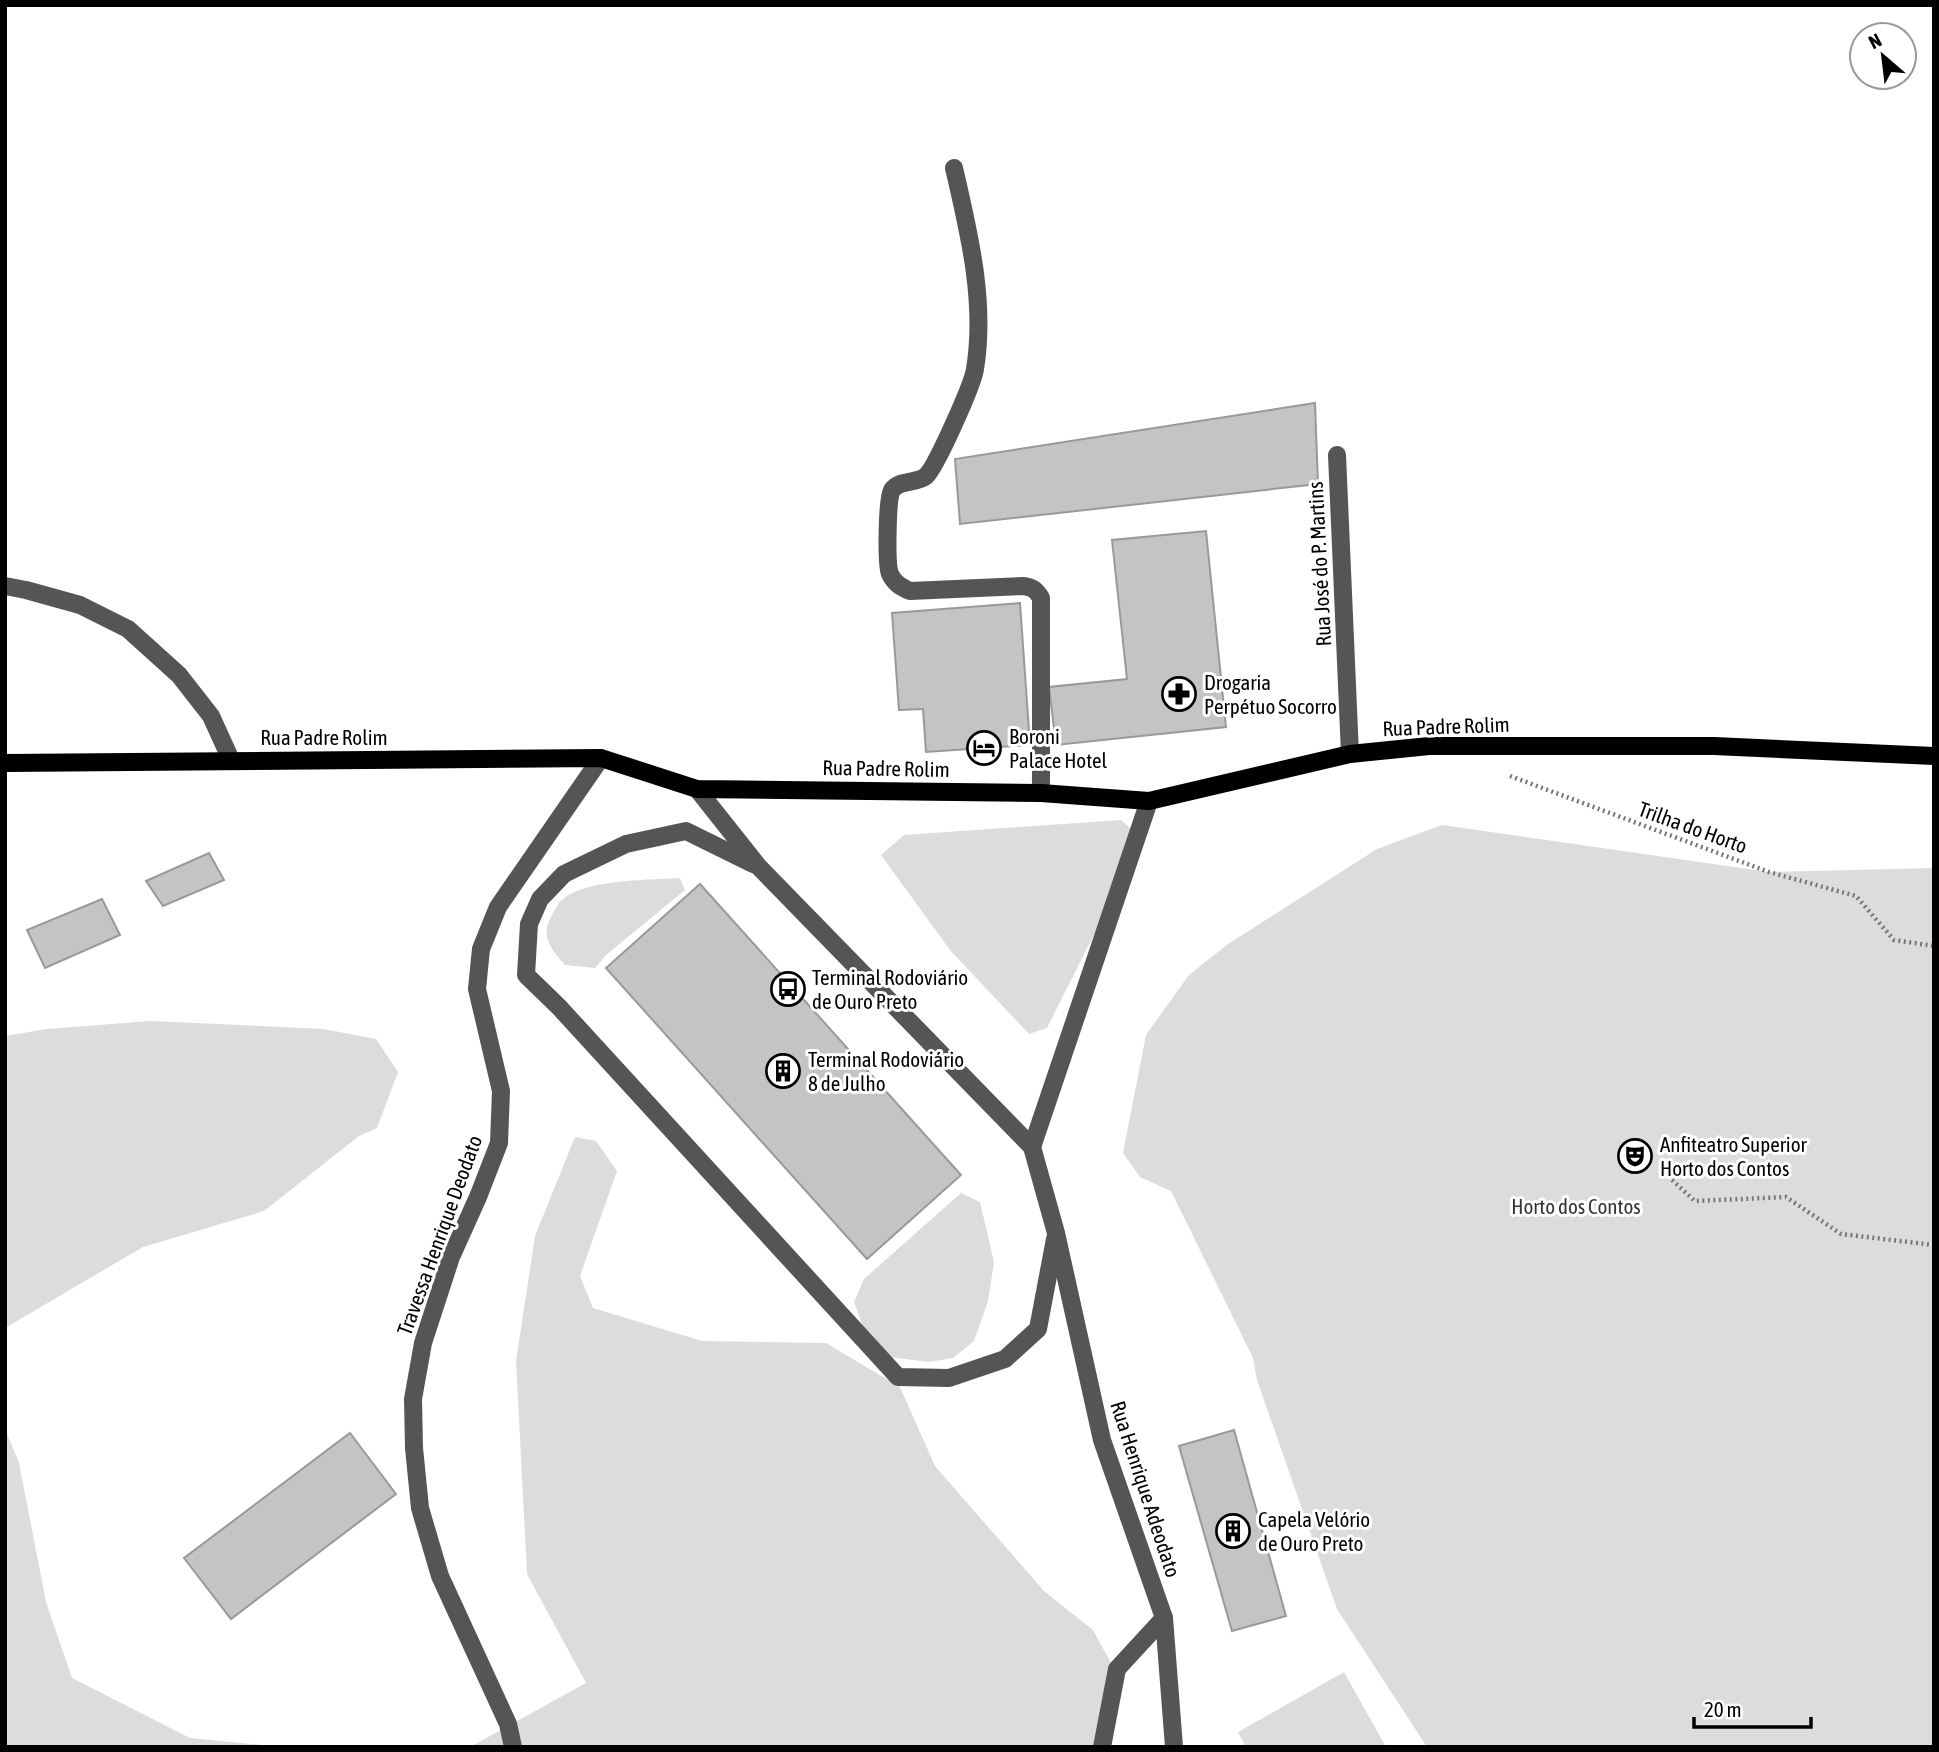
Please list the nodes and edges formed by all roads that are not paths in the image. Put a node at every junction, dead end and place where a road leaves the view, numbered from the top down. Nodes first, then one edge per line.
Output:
1 (954, 168) dead end
2 (1337, 455) dead end
3 (5, 586) edge
4 (1350, 754) junction
5 (1934, 756) edge
6 (601, 758) junction
7 (231, 760) junction
8 (5, 763) edge
9 (696, 789) junction
10 (1041, 793) junction
11 (1149, 801) junction
12 (758, 866) junction
13 (1032, 1147) junction
14 (1056, 1233) junction
15 (1164, 1618) junction
16 (513, 1747) edge
17 (1102, 1747) edge
18 (1174, 1747) edge

1 - 10 street
2 - 4 street, Rua José do P. Martins
3 - 7 street
4 - 5 main road, Rua Padre Rolim
4 - 11 main road, Rua Padre Rolim
6 - 7 main road, Rua Padre Rolim
6 - 9 main road, Rua Padre Rolim
6 - 16 street, Travessa Henrique Deodato
7 - 8 main road, Rua Padre Rolim
9 - 10 main road, Rua Padre Rolim
9 - 12 street
10 - 11 main road, Rua Padre Rolim
11 - 13 street
12 - 13 street
12 - 14 street
13 - 14 street, Rua Henrique Adeodato
14 - 15 street, Rua Henrique Adeodato
15 - 17 street
15 - 18 street, Rua Henrique Adeodato

